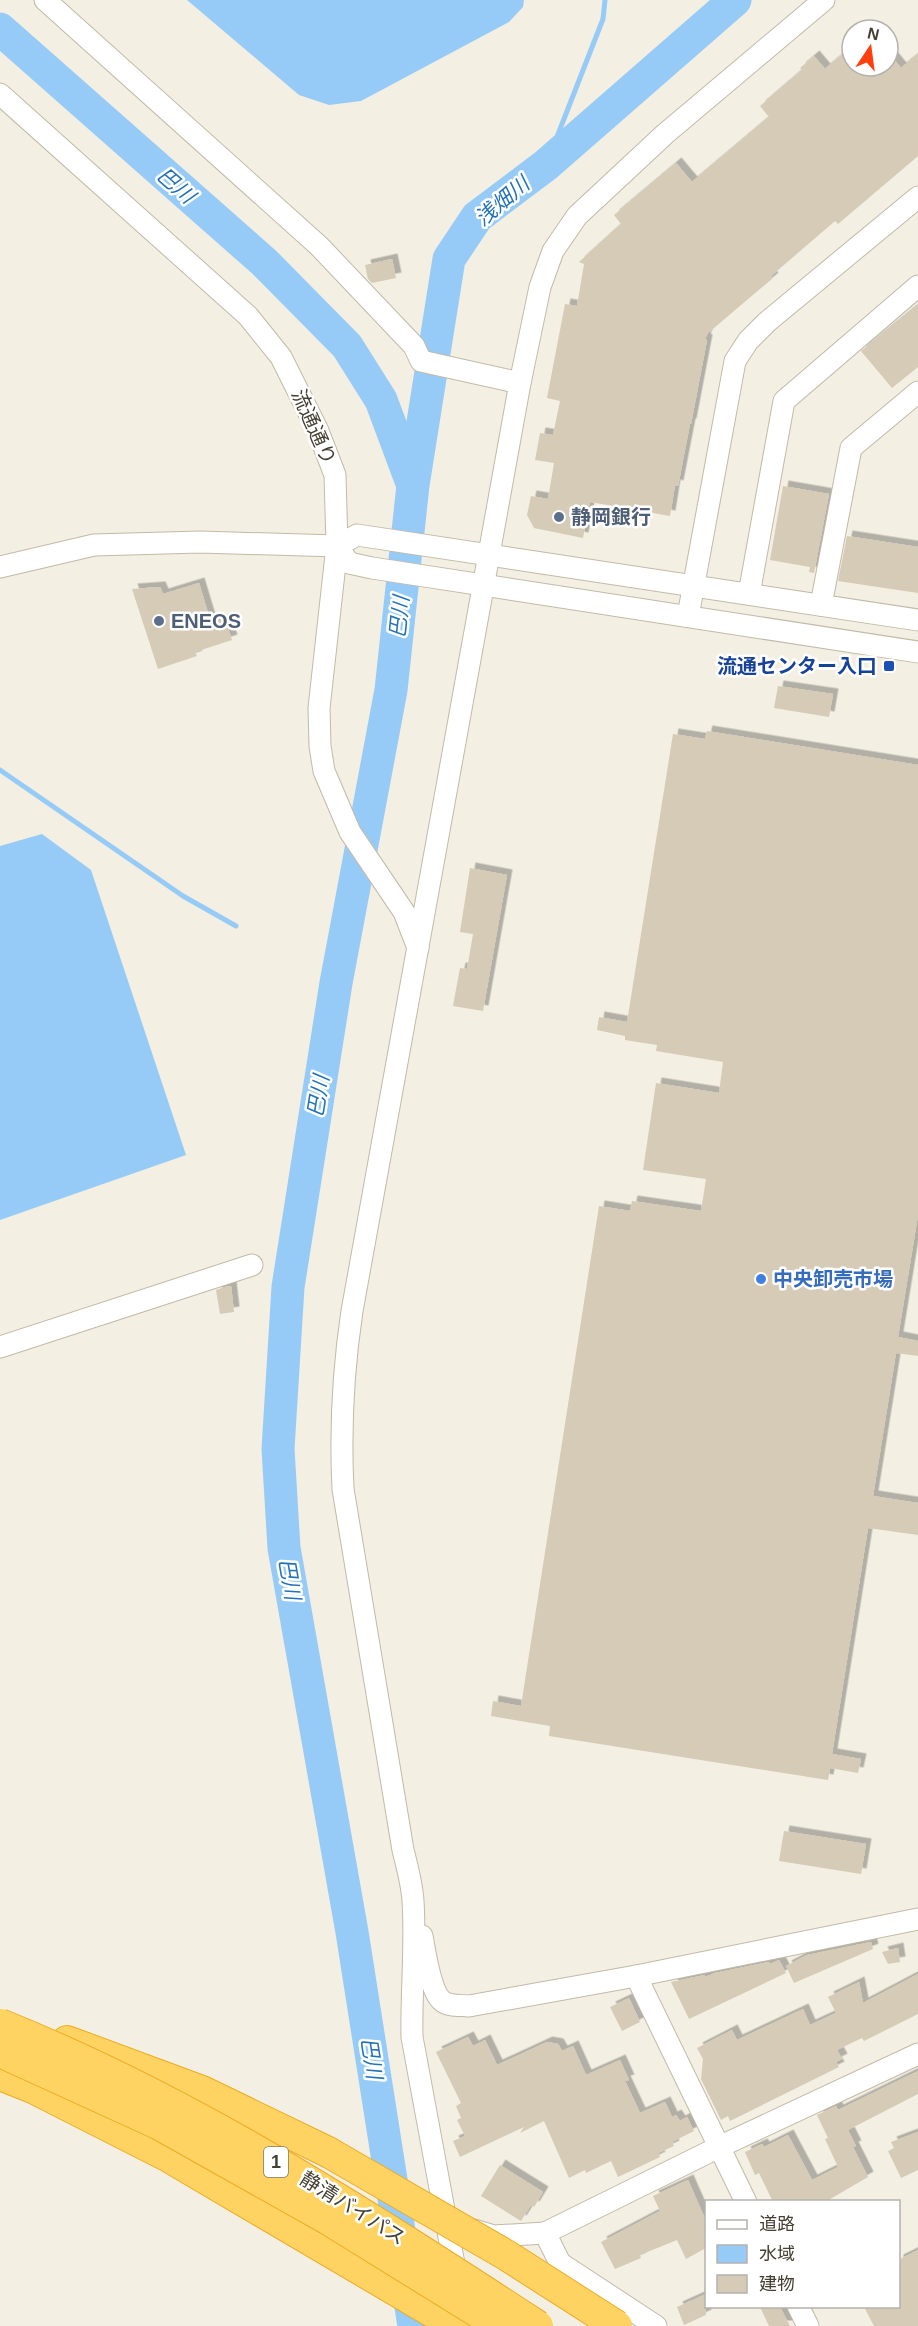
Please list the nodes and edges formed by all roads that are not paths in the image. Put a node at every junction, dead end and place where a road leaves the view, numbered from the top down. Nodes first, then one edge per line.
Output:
1 (45, 0) edge
2 (824, 0) edge
3 (0, 94) edge
4 (918, 197) edge
5 (918, 286) edge
6 (520, 383) junction
7 (918, 392) edge
8 (337, 546) junction
9 (488, 554) junction
10 (0, 567) edge
11 (483, 584) junction
12 (693, 585) junction
13 (749, 594) junction
14 (822, 605) junction
15 (688, 616) junction
16 (918, 620) edge
17 (918, 652) edge
18 (418, 948) junction
19 (252, 1265) dead end
20 (0, 1347) edge
21 (413, 1898) junction
22 (918, 1919) edge
23 (636, 1976) junction
24 (0, 2016) edge
25 (0, 2024) edge
26 (0, 2052) edge
27 (918, 2054) edge
28 (0, 2075) edge
29 (719, 2147) junction
30 (329, 2160) junction
31 (745, 2200) edge
32 (280, 2223) junction
33 (447, 2223) junction
34 (545, 2233) junction
35 (799, 2308) edge
36 (428, 2326) edge
37 (456, 2326) edge
38 (465, 2326) edge
39 (500, 2326) edge
40 (538, 2326) edge
41 (578, 2326) edge
42 (617, 2326) edge
43 (656, 2326) edge
44 (808, 2326) edge

1 - 6 street
2 - 6 street
3 - 8 street, 流通通り
4 - 12 street
5 - 13 street
6 - 9 street
7 - 14 street
8 - 9 street
8 - 10 street
8 - 11 street
8 - 18 street, 流通通り
9 - 11 street
9 - 12 street
11 - 15 street
11 - 18 street
12 - 13 street
12 - 15 street
13 - 14 street
14 - 16 street
15 - 17 street
18 - 21 street
19 - 20 street
21 - 23 street
21 - 33 street
22 - 23 street
23 - 29 street
24 - 30 highway, 1
25 - 40 highway, 静清バイパス / 1, bridge
26 - 39 highway, 静清バイパス / 1, bridge
27 - 29 street
28 - 32 highway
29 - 31 street
29 - 34 street
30 - 41 highway, 1
30 - 42 highway, 1, bridge
32 - 36 highway
32 - 37 highway
33 - 34 street
33 - 38 street
34 - 43 street
35 - 44 street

